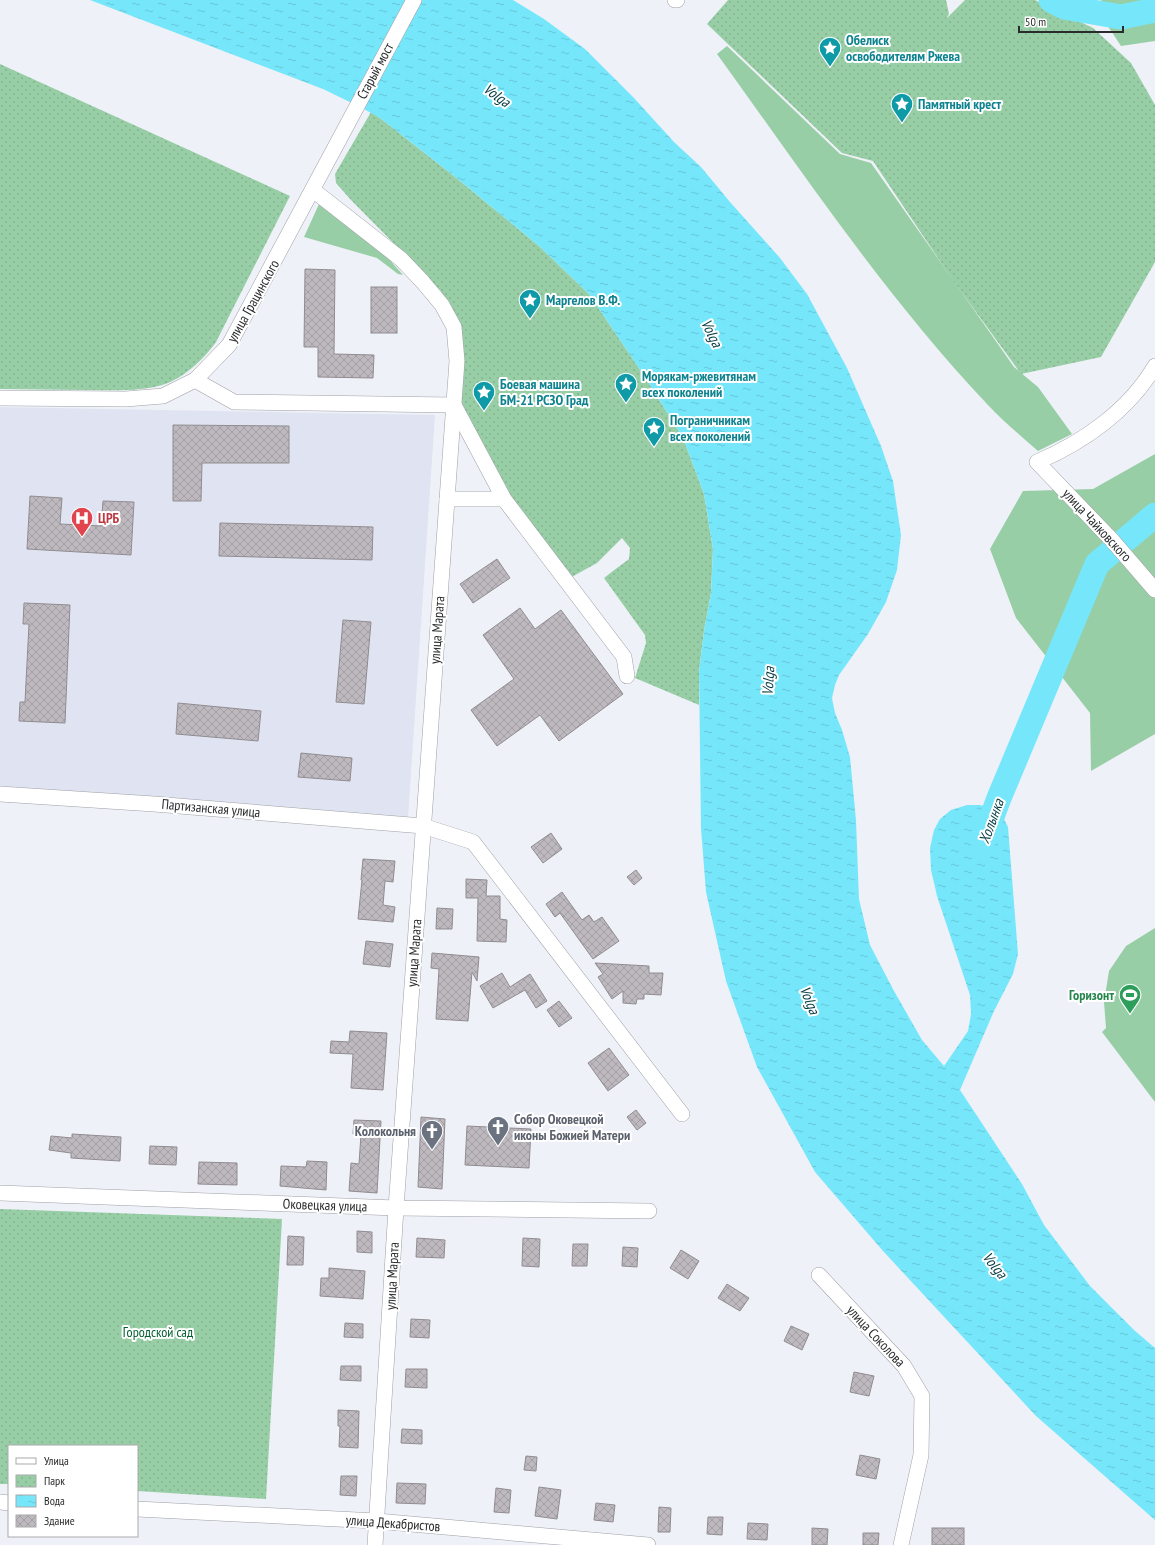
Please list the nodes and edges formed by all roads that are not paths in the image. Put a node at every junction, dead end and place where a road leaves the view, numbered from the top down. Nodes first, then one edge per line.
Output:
1 (414, 0) edge
2 (337, 143) joint
3 (313, 190) junction
4 (1155, 366) edge
5 (195, 380) junction
6 (0, 398) edge
7 (454, 405) junction
8 (447, 499) junction
9 (504, 499) junction
10 (1155, 590) edge
11 (627, 676) dead end
12 (0, 794) edge
13 (423, 826) junction
14 (682, 1114) dead end
15 (0, 1193) edge
16 (396, 1208) junction
17 (649, 1211) dead end
18 (819, 1275) dead end
19 (138, 1509) edge
20 (377, 1521) junction
21 (375, 1545) edge
22 (648, 1545) edge
23 (901, 1545) edge

1 - 2 street, Старый мост
2 - 3 street, улица Грацинского
3 - 5 street, улица Грацинского
3 - 7 street, улица Марата
4 - 10 street, улица Чайковского
5 - 6 street, улица Грацинского
5 - 7 street
7 - 8 street, улица Марата
7 - 9 street
8 - 9 street
8 - 13 street, улица Марата
9 - 11 street
12 - 13 street, Партизанская улица
13 - 14 street, Партизанская улица
13 - 16 street, улица Марата
15 - 16 street, Оковецкая улица
16 - 17 street, Оковецкая улица
16 - 20 street, улица Марата
18 - 23 street, улица Соколова
19 - 20 street, улица Декабристов
20 - 21 street, улица Марата
20 - 22 street, улица Декабристов

